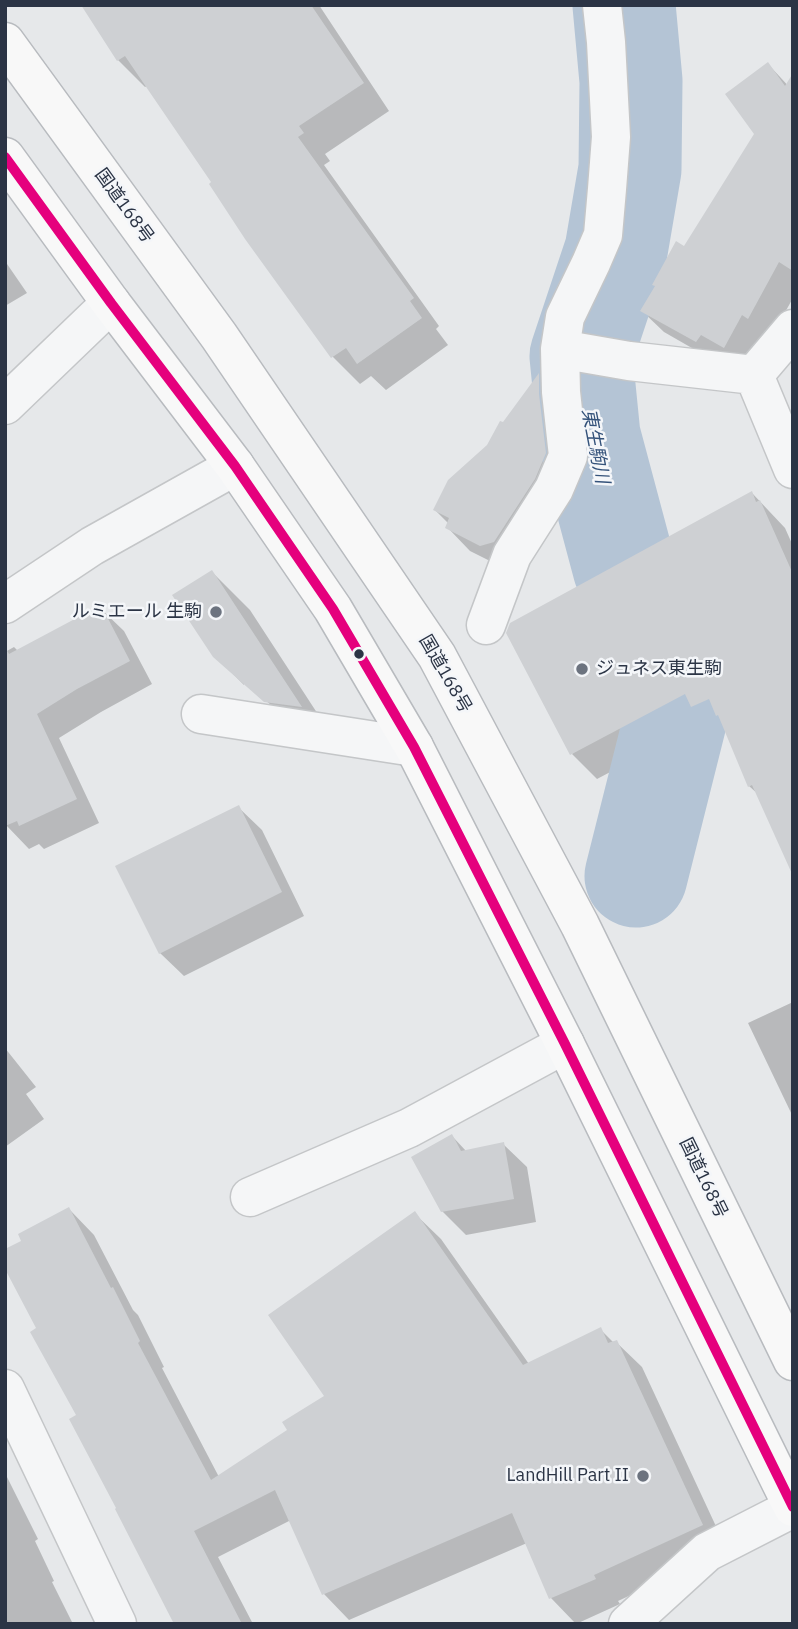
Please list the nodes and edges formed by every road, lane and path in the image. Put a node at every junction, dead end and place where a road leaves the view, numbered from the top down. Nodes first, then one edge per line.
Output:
1 (602, 5) edge
2 (5, 42) edge
3 (5, 157) edge
4 (111, 303) junction
5 (793, 329) edge
6 (560, 349) junction
7 (754, 376) junction
8 (5, 405) edge
9 (235, 466) junction
10 (793, 469) edge
11 (5, 604) edge
12 (485, 625) dead end
13 (201, 714) dead end
14 (414, 747) junction
15 (565, 1044) junction
16 (250, 1197) dead end
17 (793, 1361) edge
18 (5, 1389) edge
19 (793, 1507) edge
20 (117, 1624) edge
21 (628, 1624) edge

1 - 6 street
2 - 17 highway, 国道168号
3 - 4 highway
4 - 8 street
4 - 9 highway
5 - 7 street
6 - 7 street
6 - 12 street
7 - 10 street
9 - 11 street
9 - 14 highway
13 - 14 street
14 - 15 highway
15 - 16 street
15 - 19 highway
18 - 20 street
19 - 21 street

